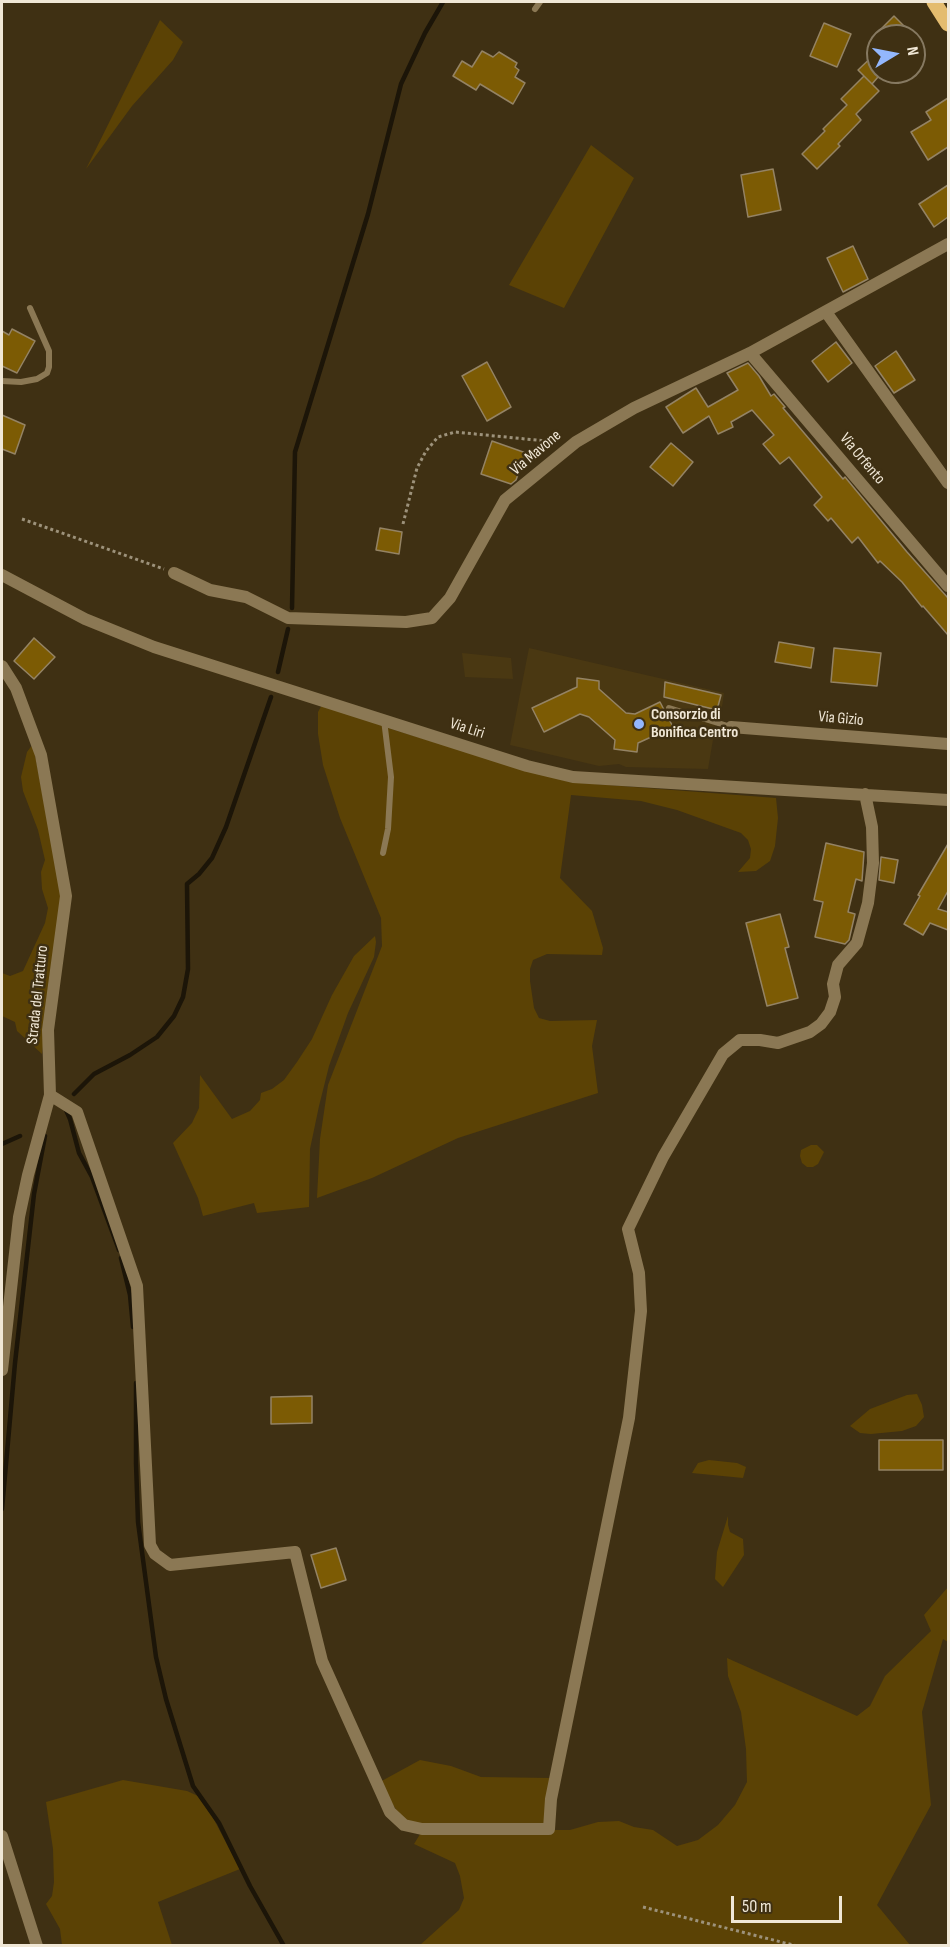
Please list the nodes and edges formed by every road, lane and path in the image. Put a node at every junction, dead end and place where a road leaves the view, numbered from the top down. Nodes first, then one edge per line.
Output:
1 (540, 2) edge
2 (934, 2) edge
3 (535, 9) dead end
4 (948, 24) edge
5 (948, 244) edge
6 (30, 308) dead end
7 (826, 312) junction
8 (750, 353) junction
9 (2, 381) edge
10 (573, 444) junction
11 (948, 483) edge
12 (22, 519) dead end
13 (403, 524) dead end
14 (174, 573) joint
15 (2, 575) edge
16 (948, 586) edge
17 (2, 666) edge
18 (669, 708) dead end
19 (384, 719) junction
20 (731, 727) joint
21 (948, 744) edge
22 (865, 794) junction
23 (948, 800) edge
24 (383, 853) dead end
25 (50, 1095) junction
26 (2, 1370) edge
27 (2, 1836) edge
28 (643, 1907) dead end
29 (37, 1946) edge
30 (797, 1946) edge

1 - 3 lane
2 - 4 main road
5 - 7 street, Via Mavone
6 - 9 lane
7 - 8 street, Via Mavone
7 - 11 street
8 - 10 street, Via Mavone
8 - 16 street, Via Orfento
10 - 13 path
10 - 14 street, Via Mavone
12 - 14 path
15 - 19 street, Via Liri
17 - 25 street, Strada del Tratturo
18 - 20 lane
19 - 22 street, Via Liri
19 - 24 lane
20 - 21 street, Via Gizio
22 - 23 street, Via Liri
22 - 25 street
25 - 26 street, Strada del Tratturo
27 - 29 street
28 - 30 path

